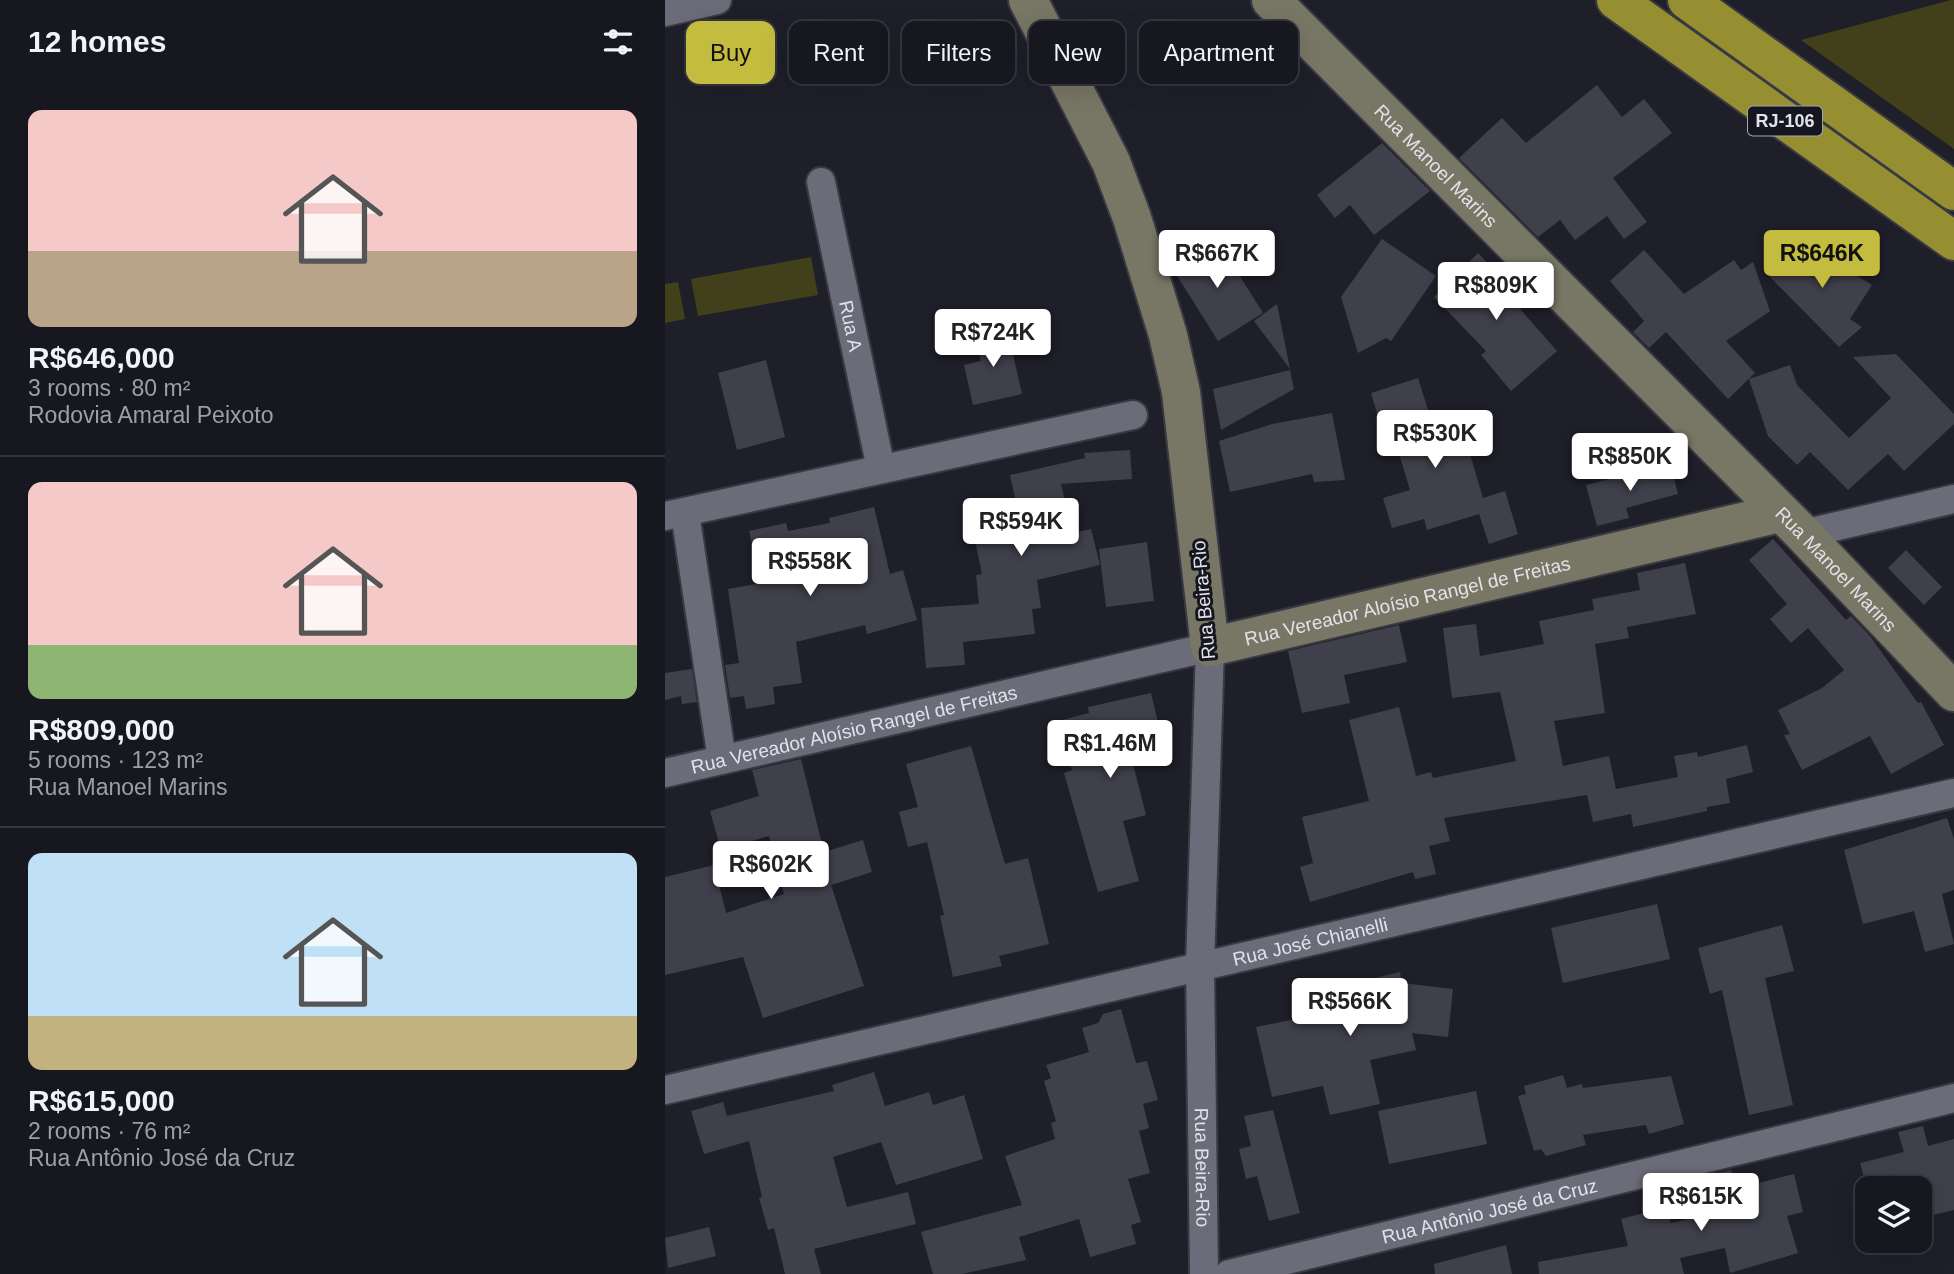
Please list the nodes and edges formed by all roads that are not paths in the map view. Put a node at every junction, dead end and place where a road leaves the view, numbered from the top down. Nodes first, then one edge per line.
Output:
1 (717, 0) edge
2 (1028, 0) edge
3 (1271, 0) edge
4 (1616, 0) edge
5 (1687, 0) edge
6 (665, 12) edge
7 (821, 182) dead end
8 (1954, 191) edge
9 (1954, 241) edge
10 (1133, 415) dead end
11 (881, 469) junction
12 (1954, 499) edge
13 (675, 514) edge
14 (1792, 524) junction
15 (1210, 647) junction
16 (1954, 692) edge
17 (722, 760) junction
18 (665, 773) edge
19 (1954, 793) edge
20 (1200, 967) junction
21 (665, 1090) edge
22 (1954, 1098) edge
23 (1203, 1274) edge
24 (1229, 1274) edge

1 - 6 street
2 - 15 main road, Rua Beira-Rio
3 - 14 main road, Rua Manoel Marins
4 - 9 highway, RJ-106
5 - 8 highway, RJ-106
7 - 11 street, Rua A
10 - 11 street
11 - 13 street
12 - 14 street
13 - 17 street
14 - 15 main road, Rua Vereador Aloísio Rangel de Freitas
14 - 16 main road, Rua Manoel Marins
15 - 17 street, Rua Vereador Aloísio Rangel de Freitas
15 - 20 street, Rua Beira-Rio
17 - 18 street, Rua Vereador Aloísio Rangel de Freitas
19 - 20 street, Rua José Chianelli
20 - 21 street, Rua José Chianelli
20 - 23 street, Rua Beira-Rio
22 - 24 street, Rua Antônio José da Cruz

